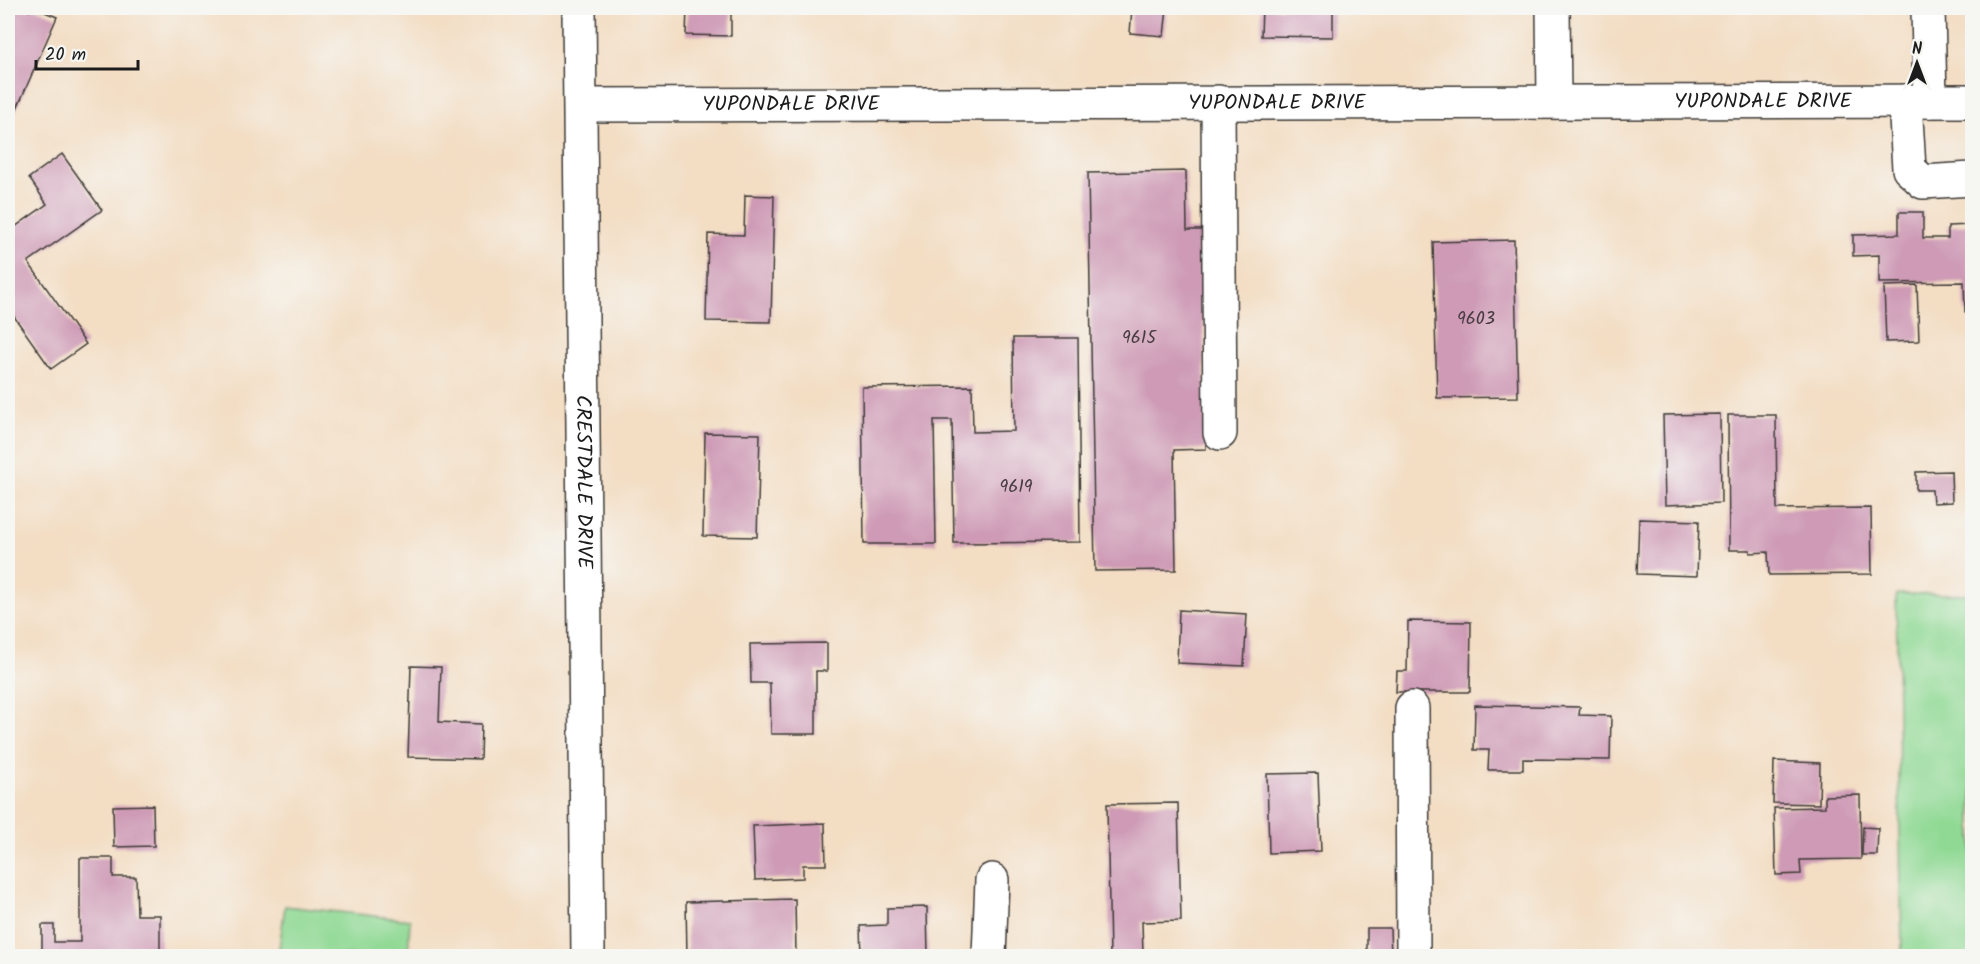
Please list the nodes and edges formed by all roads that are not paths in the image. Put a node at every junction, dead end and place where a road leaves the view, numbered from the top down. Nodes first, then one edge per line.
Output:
1 (579, 8) edge
2 (1553, 8) edge
3 (1928, 8) edge
4 (1554, 101) junction
5 (1917, 101) junction
6 (1972, 101) edge
7 (1218, 102) junction
8 (581, 105) junction
9 (1972, 179) edge
10 (1220, 433) dead end
11 (1413, 708) dead end
12 (992, 880) dead end
13 (588, 957) edge
14 (988, 957) edge
15 (1413, 957) edge

1 - 8 street, CRESTDALE DRIVE
2 - 4 street
3 - 5 street
4 - 5 street, YUPONDALE DRIVE
4 - 7 street, YUPONDALE DRIVE
5 - 6 street, YUPONDALE DRIVE
5 - 9 street
7 - 8 street, YUPONDALE DRIVE
7 - 10 street
8 - 13 street, CRESTDALE DRIVE
11 - 15 street
12 - 14 street

